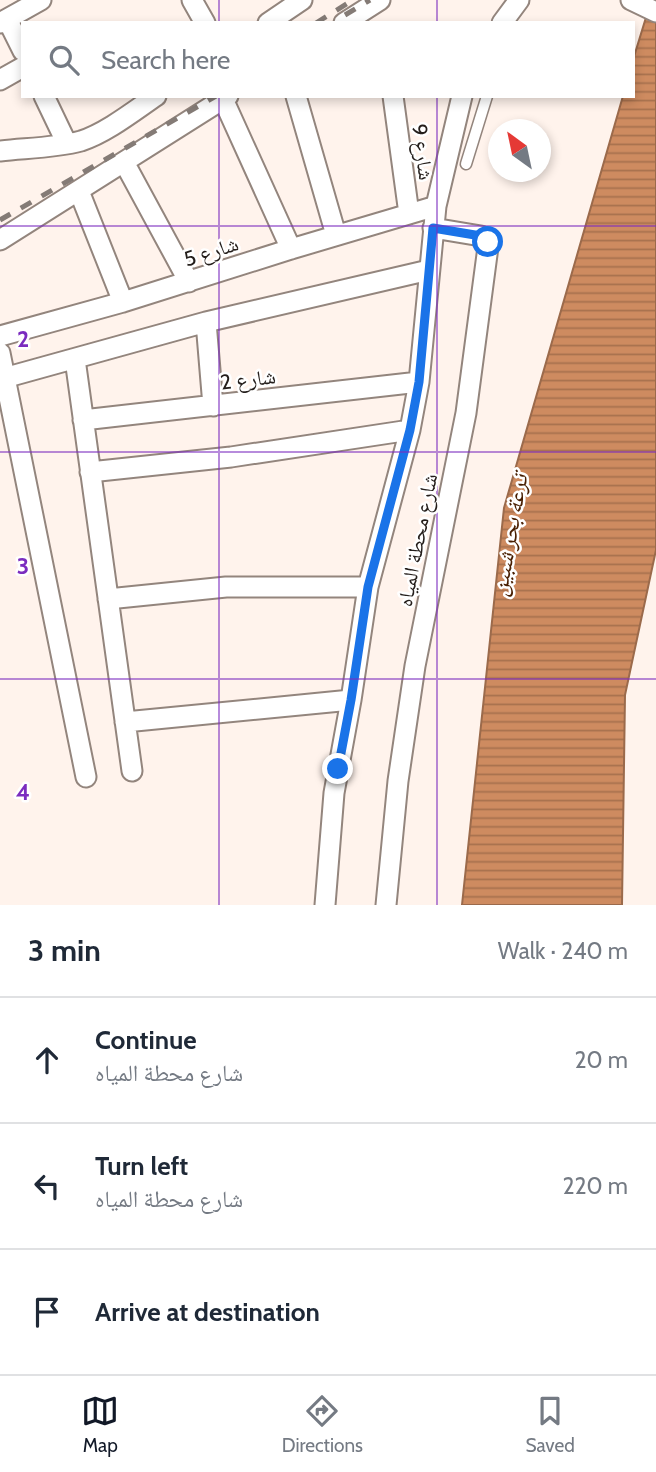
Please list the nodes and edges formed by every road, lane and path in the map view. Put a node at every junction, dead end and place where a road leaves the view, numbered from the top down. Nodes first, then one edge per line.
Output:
1 (41, 0) edge
2 (192, 0) edge
3 (302, 0) edge
4 (380, 0) edge
5 (519, 0) edge
6 (4, 21) edge
7 (204, 21) edge
8 (271, 21) edge
9 (352, 21) edge
10 (503, 21) edge
11 (21, 48) edge
12 (21, 68) edge
13 (0, 80) edge
14 (45, 98) edge
15 (153, 98) edge
16 (225, 98) edge
17 (297, 98) edge
18 (393, 98) edge
19 (462, 98) edge
20 (486, 98) edge
21 (67, 144) junction
22 (0, 151) edge
23 (124, 162) junction
24 (466, 164) dead end
25 (79, 191) junction
26 (436, 206) junction
27 (409, 214) junction
28 (433, 228) junction
29 (336, 235) junction
30 (0, 240) edge
31 (291, 249) junction
32 (429, 270) junction
33 (189, 282) junction
34 (123, 302) junction
35 (206, 322) junction
36 (0, 336) edge
37 (0, 354) edge
38 (75, 359) junction
39 (4, 378) junction
40 (419, 382) junction
41 (213, 406) junction
42 (83, 420) junction
43 (410, 430) junction
44 (90, 472) junction
45 (368, 587) junction
46 (108, 599) junction
47 (351, 700) junction
48 (125, 722) junction
49 (132, 771) dead end
50 (86, 777) dead end
51 (325, 905) edge
52 (386, 905) edge

1 - 6 street
2 - 7 street
3 - 8 street
4 - 9 street
5 - 10 street
6 - 11 street
12 - 13 street
14 - 21 street
15 - 21 street
16 - 23 street
16 - 31 street
17 - 29 street
18 - 27 street, شارع 9
19 - 26 street, شارع محطة المياه
20 - 24 lane
21 - 22 street
23 - 25 street
23 - 33 street
25 - 30 street
25 - 34 street
26 - 27 street, شارع 5
26 - 28 street, شارع محطة المياه
27 - 29 street, شارع 5
28 - 32 street, شارع محطة المياه
28 - 52 street, شارع محطة المياه
29 - 31 street, شارع 5
31 - 33 street, شارع 5
32 - 35 street
32 - 40 street, شارع محطة المياه
33 - 34 street, شارع 5
34 - 36 street, شارع 5
35 - 38 street
35 - 41 street
37 - 39 street
38 - 39 street
38 - 42 street
39 - 50 street
40 - 41 street, شارع 2
40 - 43 street, شارع محطة المياه
41 - 42 street, شارع 2
42 - 44 street
43 - 44 street
43 - 45 street, شارع محطة المياه
44 - 46 street
45 - 46 street
45 - 47 street, شارع محطة المياه
46 - 48 street
47 - 48 street
47 - 51 street, شارع محطة المياه
48 - 49 street

